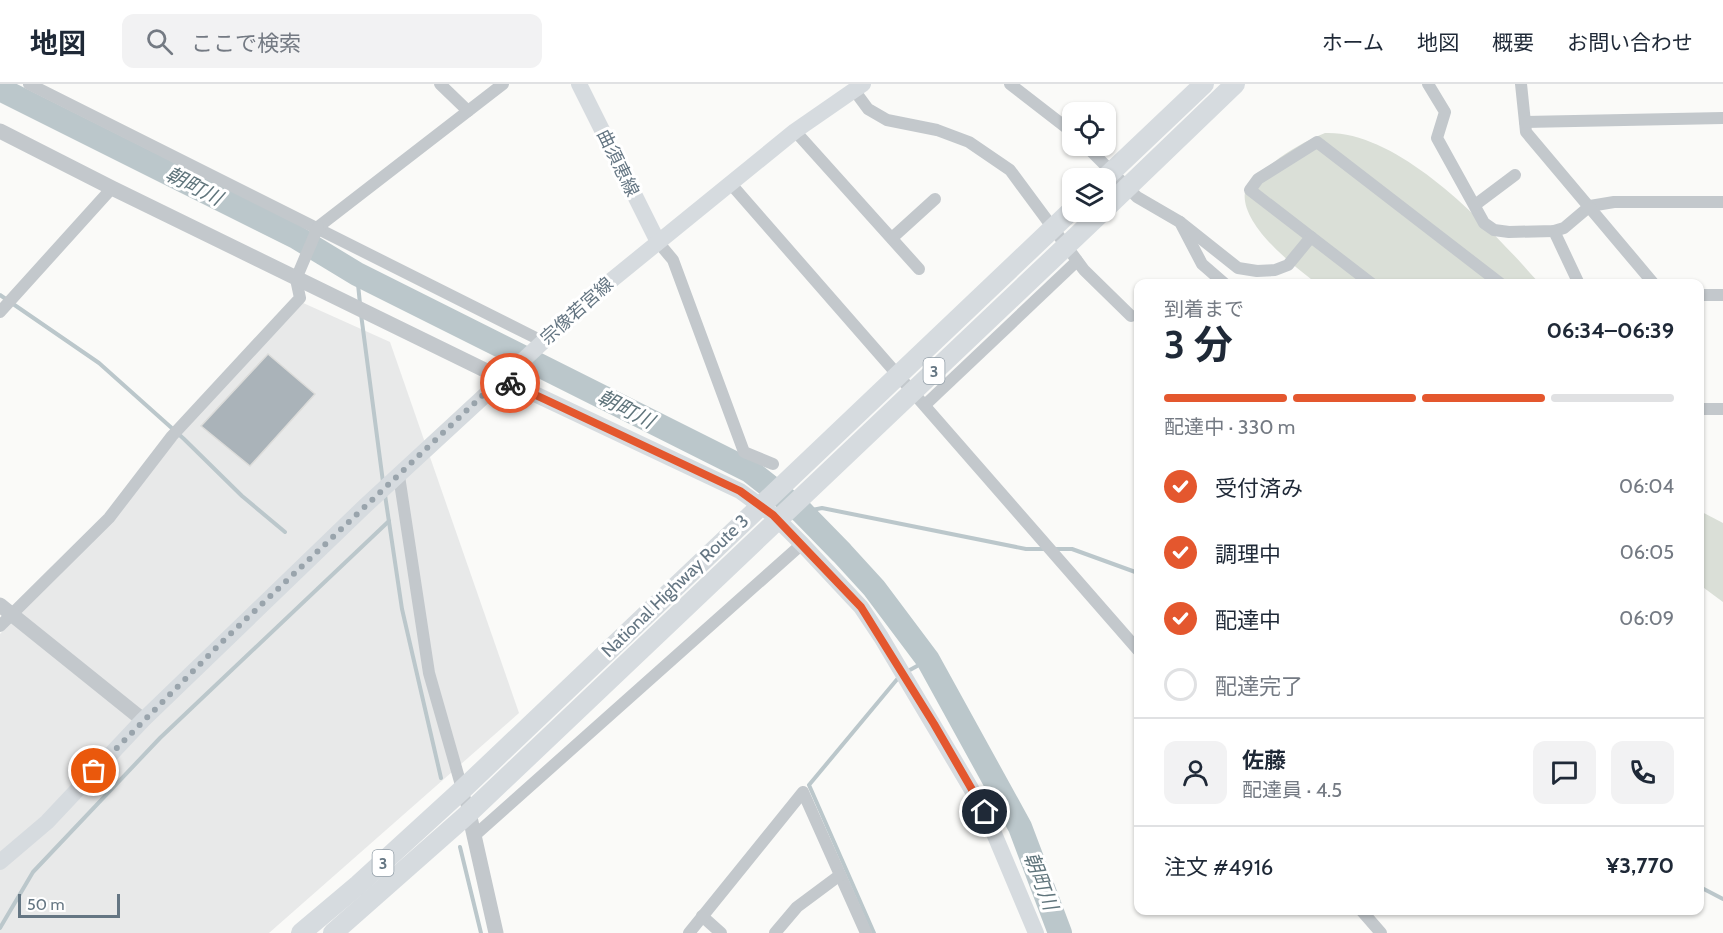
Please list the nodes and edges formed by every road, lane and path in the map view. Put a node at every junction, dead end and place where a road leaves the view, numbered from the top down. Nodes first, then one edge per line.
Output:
1 (29, 84) edge
2 (440, 84) edge
3 (503, 84) edge
4 (579, 84) edge
5 (1010, 84) edge
6 (1204, 84) edge
7 (1235, 84) edge
8 (1428, 84) edge
9 (1521, 84) edge
10 (858, 87) edge
11 (468, 111) junction
12 (1723, 118) edge
13 (1525, 122) junction
14 (1062, 124) edge
15 (0, 131) edge
16 (795, 132) junction
17 (1096, 156) edge
18 (1116, 168) edge
19 (1515, 175) dead end
20 (730, 183) junction
21 (112, 188) junction
22 (1116, 199) edge
23 (935, 200) dead end
24 (1723, 202) edge
25 (1475, 205) junction
26 (1590, 206) junction
27 (1062, 219) edge
28 (1091, 222) edge
29 (1180, 222) junction
30 (318, 228) junction
31 (1554, 231) junction
32 (1311, 237) junction
33 (891, 238) junction
34 (658, 242) junction
35 (1077, 261) junction
36 (919, 269) dead end
37 (296, 279) junction
38 (1219, 279) edge
39 (1366, 279) edge
40 (1495, 279) edge
41 (1577, 279) edge
42 (1650, 279) edge
43 (1704, 295) edge
44 (1723, 295) edge
45 (0, 312) edge
46 (1131, 316) dead end
47 (542, 341) junction
48 (501, 378) junction
49 (926, 405) junction
50 (1704, 409) edge
51 (1723, 409) edge
52 (773, 464) dead end
53 (399, 476) junction
54 (802, 543) junction
55 (6, 609) edge
56 (0, 626) edge
57 (1134, 645) edge
58 (142, 720) junction
59 (463, 789) junction
60 (469, 813) junction
61 (474, 836) junction
62 (0, 862) edge
63 (840, 875) junction
64 (1365, 915) edge
65 (702, 916) junction
66 (301, 933) edge
67 (333, 933) edge
68 (496, 933) edge
69 (688, 933) edge
70 (721, 933) edge
71 (775, 933) edge
72 (866, 933) edge
73 (1036, 933) edge
74 (1381, 933) edge

1 - 30 street
2 - 11 street
3 - 11 street
4 - 34 main road, 曲須恵線
5 - 14 street
6 - 18 highway
7 - 22 highway
8 - 25 street
9 - 13 street
10 - 16 main road, 宗像若宮線
10 - 35 street
11 - 30 street
12 - 13 street
13 - 26 street
15 - 21 street
16 - 20 main road, 宗像若宮線
16 - 33 street
17 - 29 street
19 - 25 street
20 - 34 main road, 宗像若宮線
20 - 49 street
21 - 37 street
21 - 45 street
23 - 33 street
24 - 26 street
25 - 31 street
26 - 31 street
26 - 42 street
27 - 59 highway, National Highway Route 3 / 3
28 - 60 highway, National Highway Route 3 / 3
29 - 32 street
29 - 38 street
30 - 37 street
30 - 47 street
31 - 41 street
32 - 39 street
32 - 40 street
33 - 36 street
34 - 47 main road, 宗像若宮線
34 - 52 street
35 - 46 street
35 - 49 street
37 - 48 street
37 - 55 street
43 - 44 street
47 - 48 main road, 宗像若宮線
48 - 53 main road, 宗像若宮線
48 - 54 main road
49 - 57 street
50 - 51 street
53 - 58 main road, 宗像若宮線
53 - 59 street
54 - 61 street
54 - 73 main road
55 - 56 street
55 - 58 street
58 - 62 main road, 宗像若宮線
59 - 60 street
59 - 66 highway, National Highway Route 3 / 3
60 - 61 street
60 - 67 highway, National Highway Route 3 / 3
61 - 68 street
63 - 65 street
63 - 71 street
63 - 72 street
64 - 74 street
65 - 69 street
65 - 70 street

